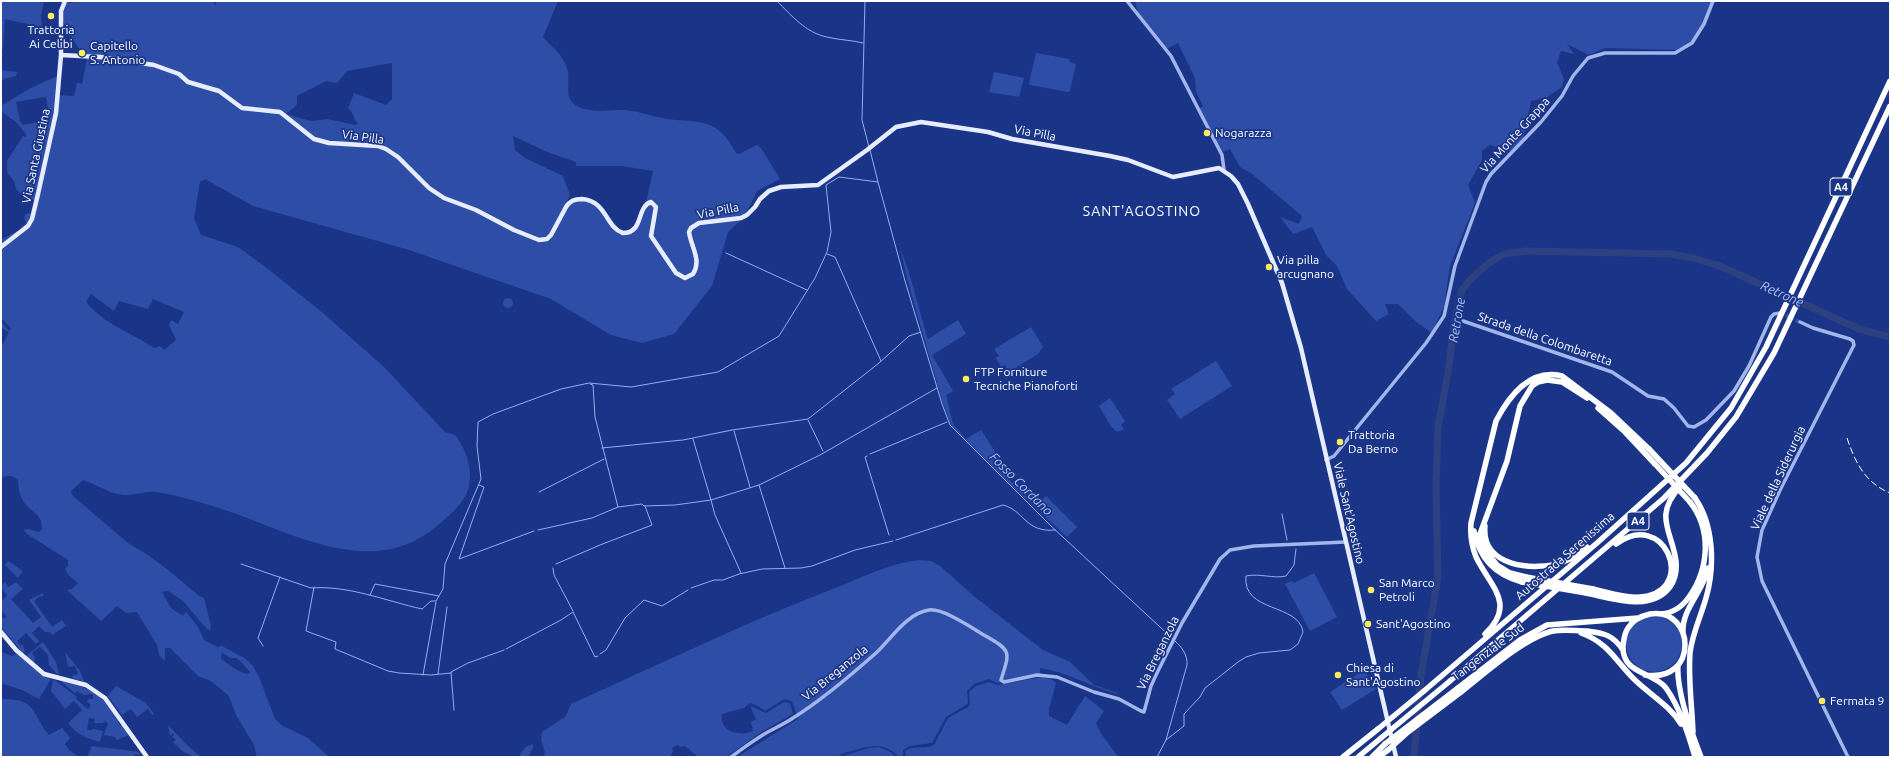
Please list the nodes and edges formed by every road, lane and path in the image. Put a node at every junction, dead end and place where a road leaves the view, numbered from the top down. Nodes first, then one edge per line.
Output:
1 (65, 1) edge
2 (1127, 1) edge
3 (1713, 1) edge
4 (61, 55) junction
5 (1890, 81) edge
6 (1890, 106) edge
7 (1221, 169) junction
8 (1, 247) edge
9 (1780, 313) dead end
10 (1464, 321) dead end
11 (1800, 322) tunnel mouth
12 (1736, 417) junction
13 (1326, 460) junction
14 (1655, 493) junction
15 (1693, 500) junction
16 (1489, 508) junction
17 (1473, 515) junction
18 (1346, 542) junction
19 (1710, 552) junction
20 (1524, 580) junction
21 (1659, 614) junction
22 (1529, 615) junction
23 (1640, 617) junction
24 (1573, 630) junction
25 (1, 632) edge
26 (1683, 632) junction
27 (1624, 651) junction
28 (1678, 665) junction
29 (1645, 675) junction
30 (1424, 690) junction
31 (1460, 690) junction
32 (1691, 733) junction
33 (1387, 747) junction
34 (147, 757) edge
35 (731, 757) edge
36 (1342, 757) edge
37 (1358, 757) edge
38 (1372, 757) edge
39 (1380, 757) edge
40 (1396, 757) edge
41 (1695, 757) edge
42 (1701, 757) edge
43 (1848, 757) edge

1 - 4 main road, Via Santa Giustina
2 - 7 street
3 - 13 street, Via Monte Grappa
4 - 7 main road, Via Pilla
4 - 8 main road, Via Santa Giustina
5 - 14 highway, Autostrada Serenissima / A4
6 - 12 highway, Autostrada Serenissima / A4
7 - 13 main road, Viale Sant'Agostino
9 - 10 street, Strada della Colombaretta
11 - 43 street, Viale della Siderurgia
12 - 20 highway, bridge
12 - 22 highway, Autostrada Serenissima / A4
13 - 18 main road, Viale Sant'Agostino
14 - 16 highway
14 - 30 highway, Autostrada Serenissima / A4
15 - 16 highway, bridge
15 - 17 highway, bridge
15 - 19 highway
15 - 21 highway
16 - 20 highway
17 - 20 highway
17 - 30 highway
18 - 35 street, Via Breganzola
18 - 40 main road, Viale Sant'Agostino
19 - 26 highway
19 - 32 highway
20 - 22 highway, bridge
21 - 23 highway
21 - 26 highway
22 - 37 highway, Autostrada Serenissima / A4, bridge
23 - 27 highway
23 - 31 highway, Tangenziale Sud
24 - 27 highway, Tangenziale Sud
24 - 31 highway, Tangenziale Sud
24 - 32 highway
25 - 34 main road
26 - 28 highway
27 - 29 highway
28 - 29 highway
28 - 32 highway
29 - 32 highway
30 - 36 highway, Autostrada Serenissima / A4, bridge
31 - 33 highway, Tangenziale Sud, bridge
32 - 41 highway
32 - 42 highway
33 - 38 highway, Tangenziale Sud
33 - 39 highway, Tangenziale Sud

